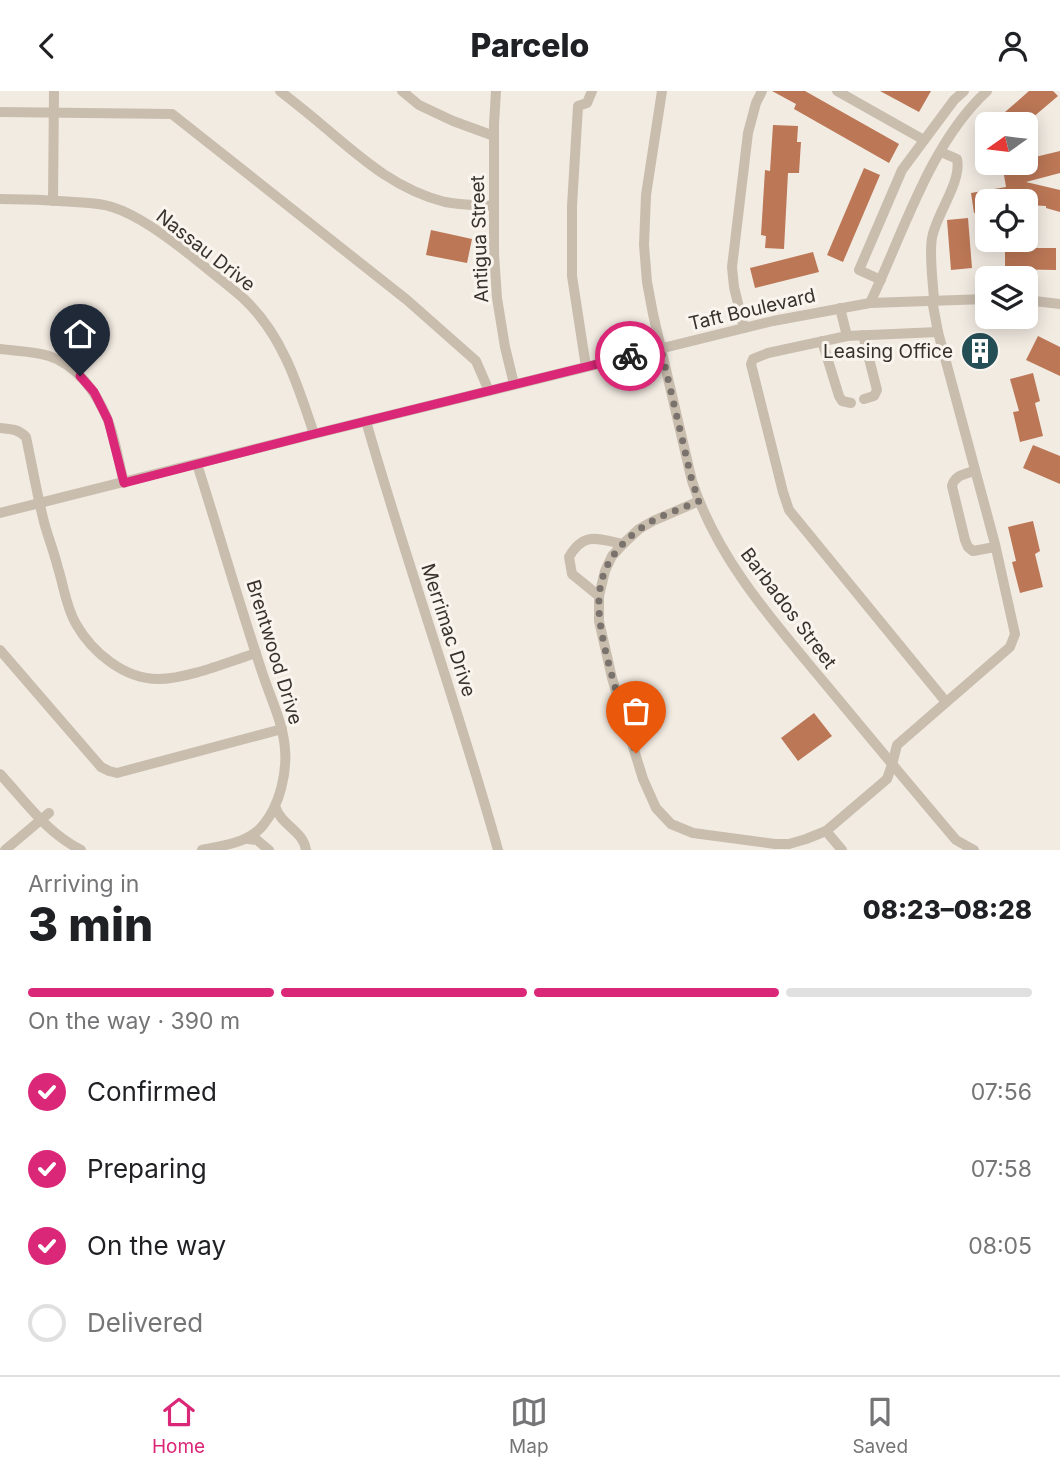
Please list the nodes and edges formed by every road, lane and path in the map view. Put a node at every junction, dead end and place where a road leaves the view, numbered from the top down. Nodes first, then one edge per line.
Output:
1 (54, 91) edge
2 (280, 91) edge
3 (402, 91) edge
4 (496, 91) edge
5 (592, 91) edge
6 (662, 91) edge
7 (762, 91) edge
8 (837, 91) edge
9 (964, 91) edge
10 (987, 91) edge
11 (0, 112) edge
12 (54, 112) junction
13 (494, 136) junction
14 (924, 141) junction
15 (940, 152) junction
16 (0, 199) edge
17 (54, 201) junction
18 (493, 206) junction
19 (881, 280) junction
20 (975, 299) edge
21 (933, 300) junction
22 (1038, 301) edge
23 (870, 303) junction
24 (1060, 304) edge
25 (840, 308) junction
26 (744, 328) junction
27 (938, 332) junction
28 (863, 335) junction
29 (847, 336) junction
30 (822, 341) junction
31 (0, 349) edge
32 (661, 349) junction
33 (586, 367) junction
34 (514, 384) junction
35 (489, 391) junction
36 (864, 399) dead end
37 (852, 403) dead end
38 (366, 421) junction
39 (0, 428) edge
40 (314, 434) junction
41 (197, 464) junction
42 (974, 471) junction
43 (124, 483) junction
44 (699, 501) junction
45 (40, 504) junction
46 (0, 513) edge
47 (623, 544) junction
48 (995, 547) junction
49 (599, 596) junction
50 (0, 649) edge
51 (256, 653) junction
52 (946, 702) junction
53 (282, 729) junction
54 (892, 765) junction
55 (0, 774) edge
56 (275, 806) junction
57 (45, 816) junction
58 (826, 831) junction
59 (248, 839) junction
60 (5, 850) edge
61 (80, 850) edge
62 (202, 850) edge
63 (269, 850) edge
64 (306, 850) edge
65 (498, 850) edge
66 (842, 850) edge
67 (974, 850) edge

1 - 12 street
2 - 18 street
3 - 13 street
4 - 13 street, Antigua Street
5 - 33 street
6 - 32 street, Barbados Street
7 - 26 street
8 - 14 street
9 - 14 street
10 - 15 street
11 - 12 street
12 - 17 street
12 - 35 street
13 - 18 street, Antigua Street
14 - 19 street
15 - 19 street
15 - 21 street
16 - 17 street, Nassau Drive
17 - 40 street, Nassau Drive
18 - 34 street, Antigua Street
19 - 23 street
20 - 21 street, Taft Boulevard
21 - 23 street, Taft Boulevard
21 - 27 street
22 - 24 street
23 - 25 street, Taft Boulevard
25 - 26 street, Taft Boulevard
25 - 29 street
26 - 32 street, Taft Boulevard
27 - 28 street
27 - 42 street
28 - 29 street
28 - 36 street
29 - 30 street
30 - 37 street
30 - 52 street
31 - 43 street
32 - 33 street, Taft Boulevard
32 - 44 street, Barbados Street
33 - 34 street, Taft Boulevard
34 - 35 street, Taft Boulevard
35 - 38 street, Taft Boulevard
38 - 40 street, Taft Boulevard
38 - 65 street, Merrimac Drive
39 - 45 street
40 - 41 street, Taft Boulevard
41 - 43 street, Taft Boulevard
41 - 51 street, Brentwood Drive
42 - 48 street
42 - 48 street
43 - 45 street, Taft Boulevard
44 - 47 street
44 - 54 street, Barbados Street
45 - 46 street, Taft Boulevard
45 - 51 street
47 - 49 street
47 - 49 street
48 - 52 street
49 - 58 street
50 - 53 street
51 - 53 street, Brentwood Drive
52 - 54 street
53 - 56 street, Brentwood Drive
54 - 58 street
54 - 67 street, Barbados Street
55 - 57 street
56 - 59 street, Brentwood Drive
56 - 64 street
57 - 60 street
57 - 61 street
58 - 66 street
59 - 62 street
59 - 63 street

